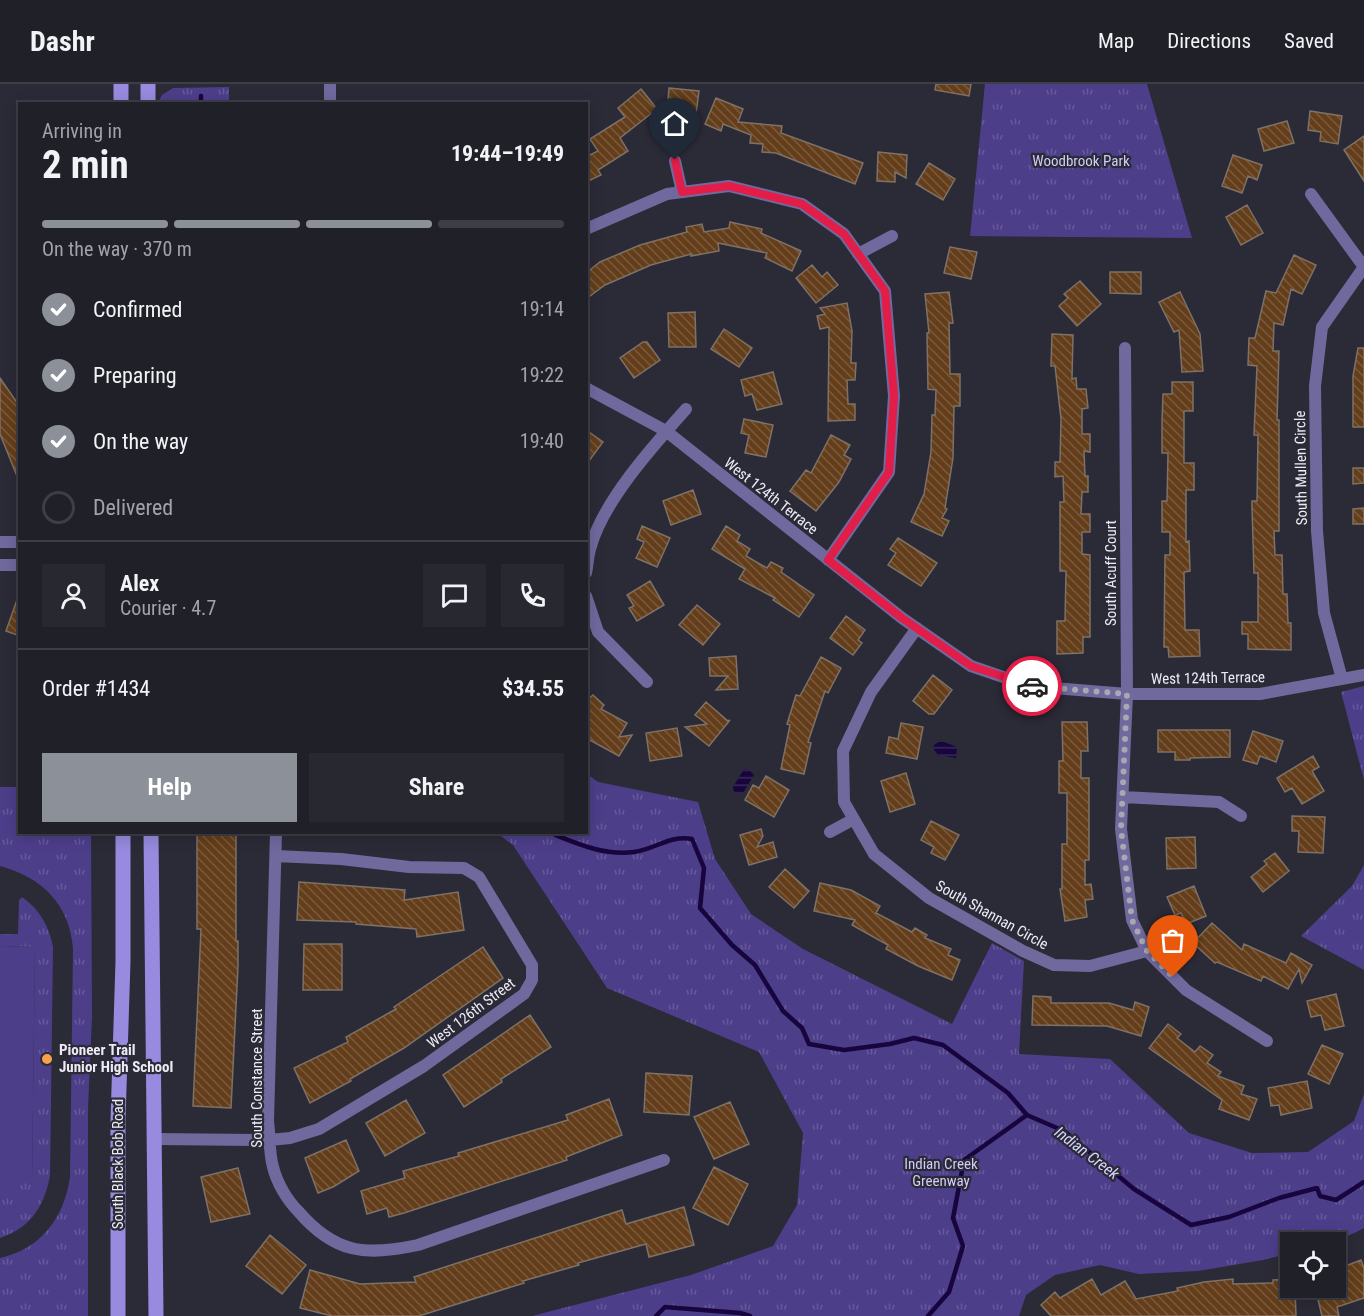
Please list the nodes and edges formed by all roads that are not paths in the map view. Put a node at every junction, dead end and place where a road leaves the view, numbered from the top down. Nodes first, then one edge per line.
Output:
1 (121, 84) edge
2 (148, 84) edge
3 (330, 84) edge
4 (121, 102) edge
5 (148, 102) edge
6 (330, 102) edge
7 (675, 160) dead end
8 (682, 192) junction
9 (1311, 194) dead end
10 (588, 228) edge
11 (892, 236) dead end
12 (858, 254) junction
13 (1364, 267) edge
14 (1125, 348) dead end
15 (588, 389) edge
16 (686, 410) dead end
17 (666, 431) junction
18 (0, 542) edge
19 (18, 542) edge
20 (828, 560) junction
21 (588, 562) edge
22 (0, 565) edge
23 (18, 565) edge
24 (588, 602) edge
25 (916, 628) junction
26 (1364, 675) edge
27 (1342, 679) junction
28 (647, 682) dead end
29 (1127, 694) junction
30 (1123, 797) junction
31 (1241, 816) dead end
32 (854, 819) junction
33 (830, 832) dead end
34 (123, 834) edge
35 (151, 834) edge
36 (276, 834) edge
37 (276, 856) junction
38 (1147, 951) junction
39 (1266, 1041) dead end
40 (155, 1139) junction
41 (270, 1140) junction
42 (664, 1160) dead end
43 (118, 1316) edge
44 (156, 1316) edge

1 - 4 main road
2 - 5 main road
3 - 6 street
7 - 8 street
8 - 10 street
8 - 12 street
9 - 13 street, South Mullen Circle
11 - 12 street
12 - 20 street
13 - 27 street, South Mullen Circle
14 - 29 street, South Acuff Court
15 - 17 street, West 124th Terrace
16 - 17 street
17 - 20 street, West 124th Terrace
17 - 21 street
18 - 19 street
20 - 25 street, West 124th Terrace
22 - 23 street
24 - 28 street
25 - 29 street, West 124th Terrace
25 - 32 street, South Shannan Circle
26 - 27 street, West 124th Terrace
27 - 29 street, West 124th Terrace
29 - 30 street, South Acuff Court
30 - 31 street
30 - 38 street, South Acuff Court
32 - 33 street
32 - 38 street, South Shannan Circle
34 - 43 main road, South Black Bob Road
35 - 40 main road
36 - 37 street, South Constance Street
37 - 41 street, South Constance Street
37 - 41 street, West 126th Street
38 - 39 street, South Acuff Court
40 - 41 street, West 126th Street
40 - 44 main road
41 - 42 street, South Constance Street

